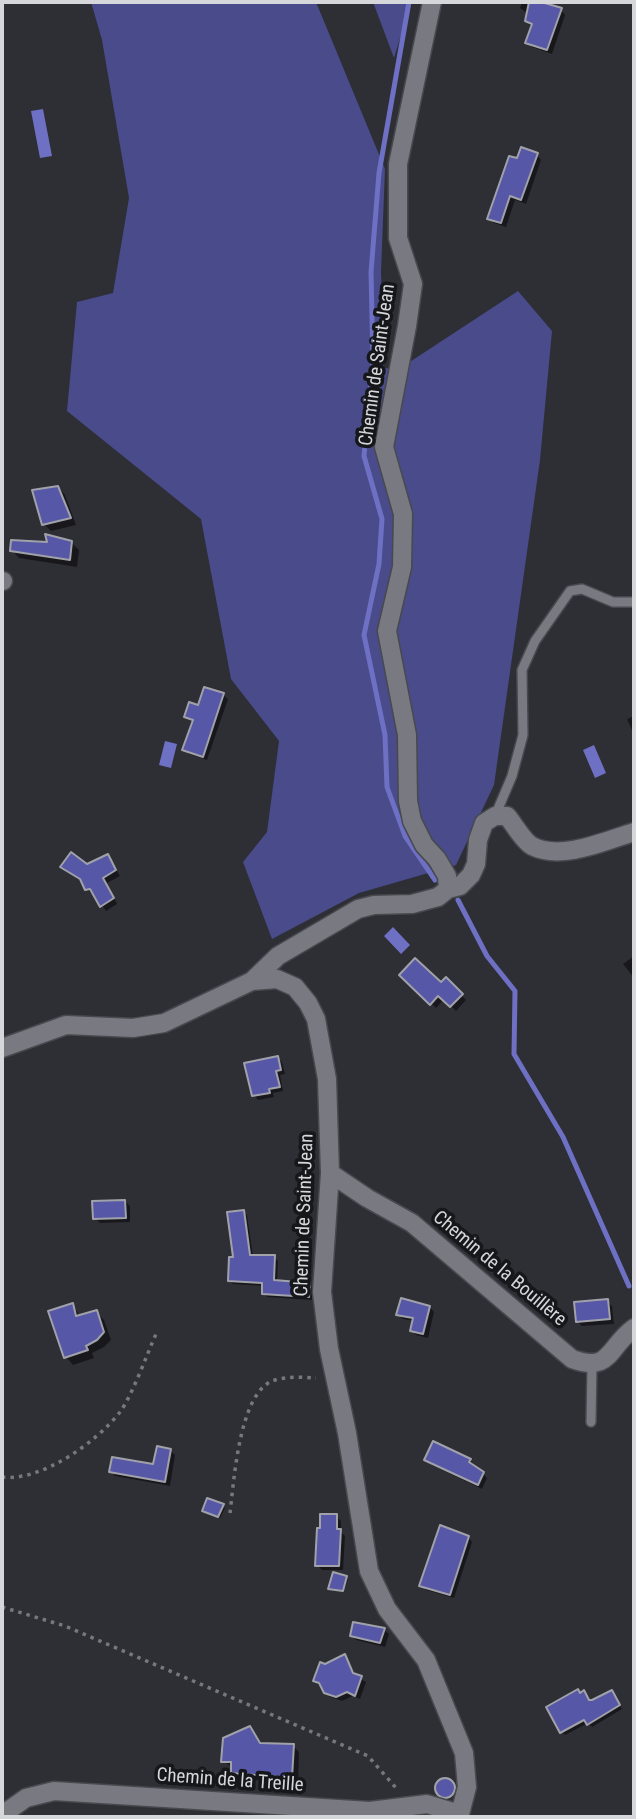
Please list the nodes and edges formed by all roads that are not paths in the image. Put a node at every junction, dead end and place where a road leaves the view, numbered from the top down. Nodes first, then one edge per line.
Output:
1 (432, 2) edge
2 (634, 602) edge
3 (495, 816) junction
4 (634, 832) edge
5 (448, 889) junction
6 (252, 981) junction
7 (2, 1048) edge
8 (330, 1173) junction
9 (634, 1328) edge
10 (592, 1365) junction
11 (591, 1422) dead end
12 (2, 1815) edge
13 (458, 1816) edge

1 - 5 street, Chemin de Saint-Jean
2 - 3 lane
3 - 4 street
3 - 5 street
5 - 6 street
6 - 7 street
6 - 8 street, Chemin de Saint-Jean
8 - 10 street, Chemin de la Bouillère
8 - 13 street, Chemin de Saint-Jean
9 - 10 street
10 - 11 lane
12 - 13 street, Chemin de la Treille

